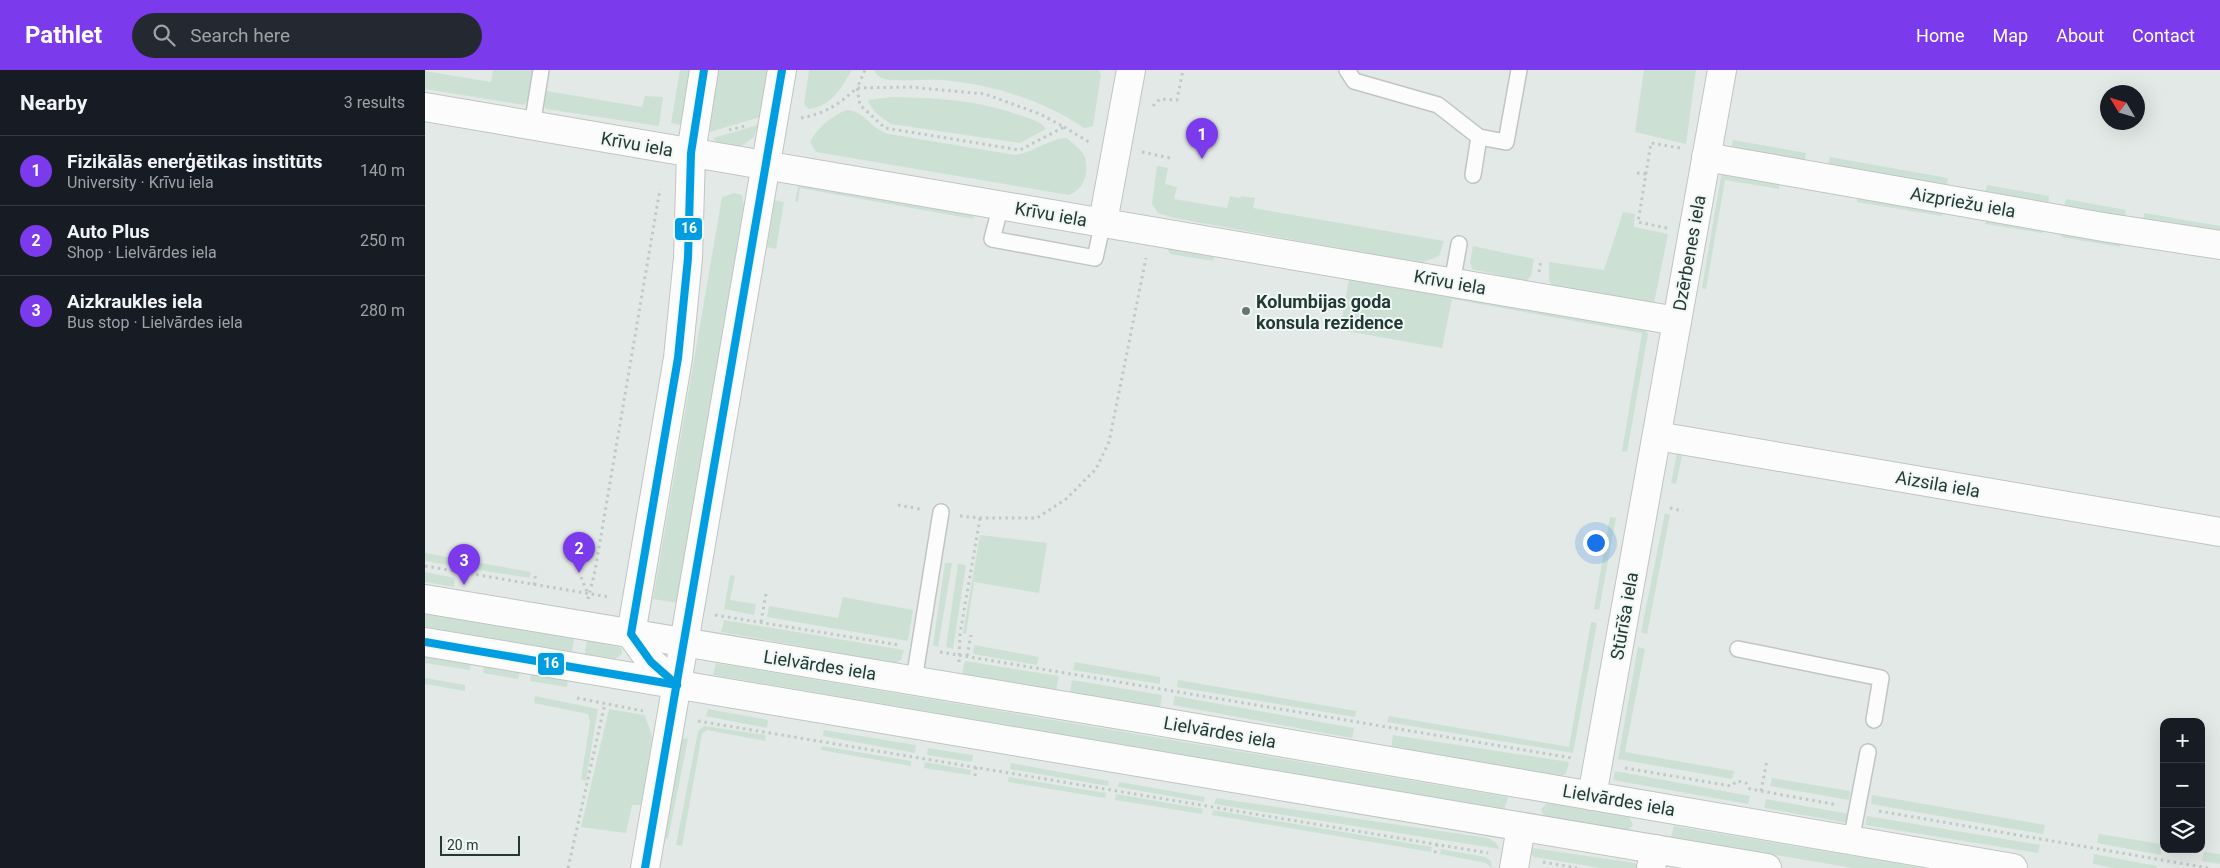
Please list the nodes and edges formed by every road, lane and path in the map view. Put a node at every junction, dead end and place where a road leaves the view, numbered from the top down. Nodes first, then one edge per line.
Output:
1 (541, 70) edge
2 (704, 70) edge
3 (782, 70) edge
4 (865, 70) edge
5 (1131, 70) edge
6 (1183, 70) edge
7 (1347, 70) edge
8 (1519, 70) edge
9 (1722, 70) edge
10 (857, 88) junction
11 (425, 107) edge
12 (1149, 110) dead end
13 (794, 119) dead end
14 (750, 125) dead end
15 (532, 126) junction
16 (721, 132) dead end
17 (1479, 137) junction
18 (1143, 144) dead end
19 (1681, 148) dead end
20 (1141, 152) junction
21 (691, 153) junction
22 (1707, 157) junction
23 (1170, 158) dead end
24 (1139, 161) dead end
25 (767, 165) junction
26 (1637, 173) dead end
27 (1646, 174) junction
28 (1473, 175) dead end
29 (661, 182) dead end
30 (1001, 205) junction
31 (1103, 222) junction
32 (1675, 230) dead end
33 (1151, 231) junction
34 (1459, 244) dead end
35 (2220, 245) edge
36 (1451, 282) junction
37 (1677, 321) junction
38 (1657, 436) junction
39 (898, 505) dead end
40 (941, 512) junction
41 (980, 518) junction
42 (2220, 532) edge
43 (425, 566) edge
44 (536, 572) dead end
45 (581, 577) dead end
46 (534, 585) junction
47 (589, 594) junction
48 (766, 594) dead end
49 (611, 598) dead end
50 (425, 599) edge
51 (707, 613) dead end
52 (761, 622) junction
53 (631, 634) junction
54 (971, 635) dead end
55 (425, 642) edge
56 (684, 643) junction
57 (1739, 648) dead end
58 (919, 649) junction
59 (960, 655) junction
60 (967, 656) junction
61 (914, 680) junction
62 (677, 685) junction
63 (954, 687) junction
64 (605, 704) dead end
65 (695, 720) dead end
66 (1874, 720) dead end
67 (1868, 752) dead end
68 (1767, 760) dead end
69 (1598, 762) junction
70 (1529, 785) junction
71 (1761, 791) junction
72 (1592, 796) junction
73 (1663, 808) junction
74 (1857, 808) junction
75 (1754, 824) junction
76 (1521, 827) junction
77 (1851, 840) junction
78 (1437, 844) junction
79 (1435, 853) dead end
80 (1491, 853) dead end
81 (1653, 858) edge
82 (1525, 864) edge
83 (568, 868) edge
84 (645, 868) edge
85 (1577, 868) edge
86 (1767, 868) edge
87 (2013, 868) edge
88 (2209, 868) edge

1 - 15 lane
2 - 21 street
3 - 25 street
4 - 10 path
5 - 31 street
6 - 12 path
7 - 17 lane
8 - 17 lane
9 - 22 street, Dzērbenes iela
10 - 10 path
10 - 13 path
11 - 15 street, Krīvu iela
14 - 16 path
15 - 21 street, Krīvu iela
17 - 28 lane
18 - 20 path
19 - 27 path
20 - 23 path
20 - 24 path
21 - 25 street, Krīvu iela
21 - 53 street
22 - 35 street, Aizpriežu iela
22 - 37 street, Dzērbenes iela
25 - 30 street, Krīvu iela
25 - 56 street
26 - 27 path
27 - 32 path
29 - 47 path
30 - 31 street, Krīvu iela
30 - 31 lane
31 - 33 street, Krīvu iela
33 - 36 street, Krīvu iela
33 - 41 path
34 - 36 lane
36 - 37 street, Krīvu iela
37 - 38 street, Dzērbenes iela
38 - 42 street, Aizsila iela
38 - 69 street, Stūrīša iela
39 - 40 path
40 - 41 path
40 - 58 lane
41 - 59 path
43 - 46 path
44 - 46 path
45 - 47 path
46 - 47 path
47 - 49 path
48 - 52 path
50 - 53 street, Lielvārdes iela
51 - 52 path
52 - 58 path
53 - 56 street, Lielvārdes iela
53 - 62 street
54 - 60 path
55 - 62 street
56 - 61 street, Lielvārdes iela
56 - 62 street
57 - 66 lane
58 - 59 path
58 - 61 lane
59 - 60 path
59 - 63 path
60 - 69 path
61 - 63 street, Lielvārdes iela
62 - 76 street
62 - 84 street
63 - 70 street, Lielvārdes iela
64 - 83 path
65 - 78 path
67 - 74 lane
68 - 71 path
69 - 71 path
69 - 72 street, Stūrīša iela
70 - 72 street, Lielvārdes iela
70 - 76 street
71 - 74 path
71 - 75 path
72 - 73 street, Lielvārdes iela
73 - 75 street, Lielvārdes iela
73 - 81 street
74 - 77 lane
74 - 88 path
75 - 77 street, Lielvārdes iela
76 - 81 street
76 - 82 street
77 - 87 street, Lielvārdes iela
78 - 79 path
78 - 80 path
81 - 86 street
82 - 85 path

